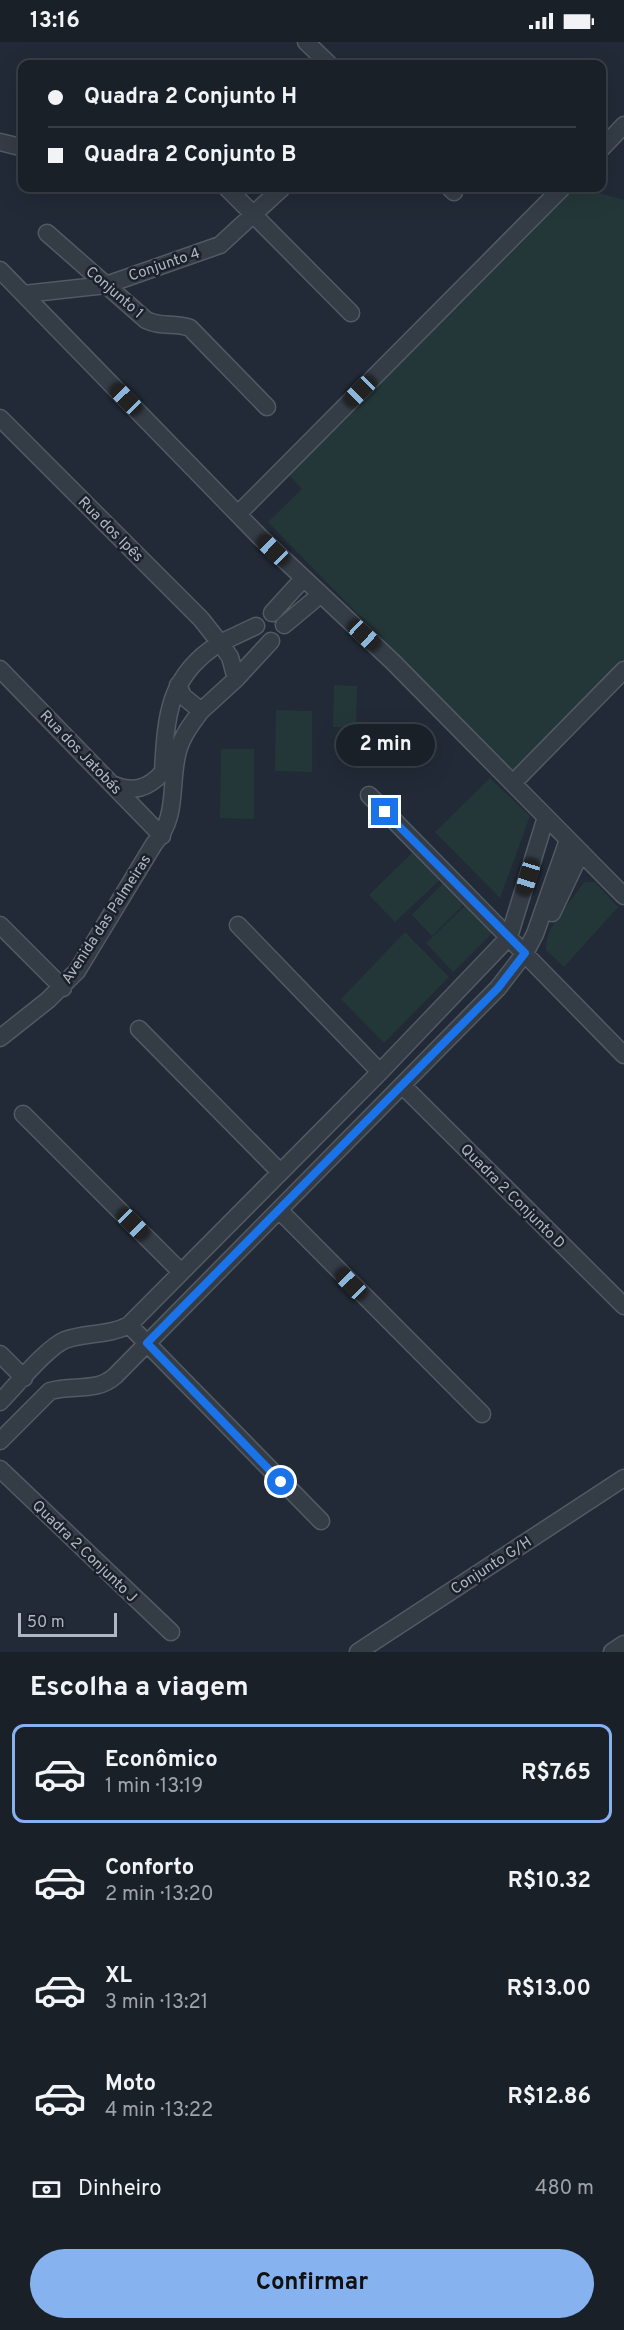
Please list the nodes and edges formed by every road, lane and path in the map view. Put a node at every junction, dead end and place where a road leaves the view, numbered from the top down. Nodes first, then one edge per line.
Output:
1 (306, 42) edge
2 (325, 60) edge
3 (624, 125) edge
4 (0, 142) edge
5 (606, 144) edge
6 (18, 146) edge
7 (231, 192) edge
8 (278, 192) edge
9 (558, 192) edge
10 (255, 214) junction
11 (47, 233) dead end
12 (0, 270) edge
13 (106, 285) junction
14 (24, 294) junction
15 (351, 313) dead end
16 (267, 407) dead end
17 (0, 418) edge
18 (238, 514) junction
19 (303, 579) junction
20 (320, 595) junction
21 (256, 626) dead end
22 (271, 641) dead end
23 (220, 644) junction
24 (0, 669) edge
25 (624, 670) edge
26 (236, 679) junction
27 (178, 685) junction
28 (201, 711) junction
29 (163, 772) junction
30 (513, 783) junction
31 (119, 786) junction
32 (369, 795) dead end
33 (546, 817) junction
34 (159, 832) junction
35 (568, 840) junction
36 (581, 852) junction
37 (624, 896) edge
38 (0, 925) edge
39 (238, 925) dead end
40 (509, 937) junction
41 (526, 954) junction
42 (63, 988) junction
43 (139, 1029) dead end
44 (0, 1038) edge
45 (624, 1055) edge
46 (380, 1072) junction
47 (402, 1085) junction
48 (23, 1114) dead end
49 (335, 1118) junction
50 (352, 1136) junction
51 (280, 1172) junction
52 (279, 1210) junction
53 (225, 1228) junction
54 (242, 1246) junction
55 (180, 1272) junction
56 (624, 1306) edge
57 (129, 1325) junction
58 (147, 1343) junction
59 (0, 1354) edge
60 (24, 1378) junction
61 (0, 1402) edge
62 (482, 1414) dead end
63 (0, 1440) edge
64 (0, 1469) edge
65 (624, 1478) edge
66 (321, 1521) dead end
67 (171, 1632) dead end
68 (624, 1644) edge
69 (358, 1652) edge
70 (612, 1652) edge

1 - 2 street
3 - 5 street
4 - 6 street
7 - 10 street
8 - 10 street, Conjunto 4
9 - 18 street
10 - 13 street, Conjunto 4
10 - 15 street
11 - 13 street, Conjunto 1
12 - 14 street
13 - 14 street, Conjunto 4
13 - 16 street, Conjunto 1
14 - 18 street
17 - 23 street, Rua dos Ipês
18 - 19 street
19 - 20 street
19 - 20 street
20 - 30 street
21 - 23 street, Avenida das Palmeiras
22 - 26 street, Avenida das Palmeiras
23 - 26 street
23 - 27 street, Avenida das Palmeiras
24 - 31 street, Rua dos Jatobás
25 - 30 street
26 - 28 street, Avenida das Palmeiras
27 - 28 street
27 - 29 street, Avenida das Palmeiras
28 - 34 street, Avenida das Palmeiras
29 - 31 street
29 - 34 street, Avenida das Palmeiras
30 - 33 street
31 - 34 street, Rua dos Jatobás
32 - 40 street
33 - 35 street
33 - 40 street
34 - 42 street, Avenida das Palmeiras
35 - 36 street
35 - 41 street
36 - 37 street
36 - 41 street
38 - 42 street
39 - 46 street
40 - 41 street
40 - 46 street
41 - 45 street
41 - 47 street
42 - 44 street, Avenida das Palmeiras
43 - 51 street
46 - 49 street
47 - 50 street
47 - 56 street, Quadra 2 Conjunto D
48 - 55 street
49 - 50 street
49 - 51 street
50 - 52 street
51 - 53 street
52 - 54 street
52 - 62 street
53 - 54 street
53 - 55 street
54 - 58 street
55 - 57 street
57 - 58 street
57 - 60 street
58 - 63 street
58 - 66 street
59 - 60 street
60 - 61 street
64 - 67 street, Quadra 2 Conjunto J
65 - 69 street, Conjunto G/H
68 - 70 street

